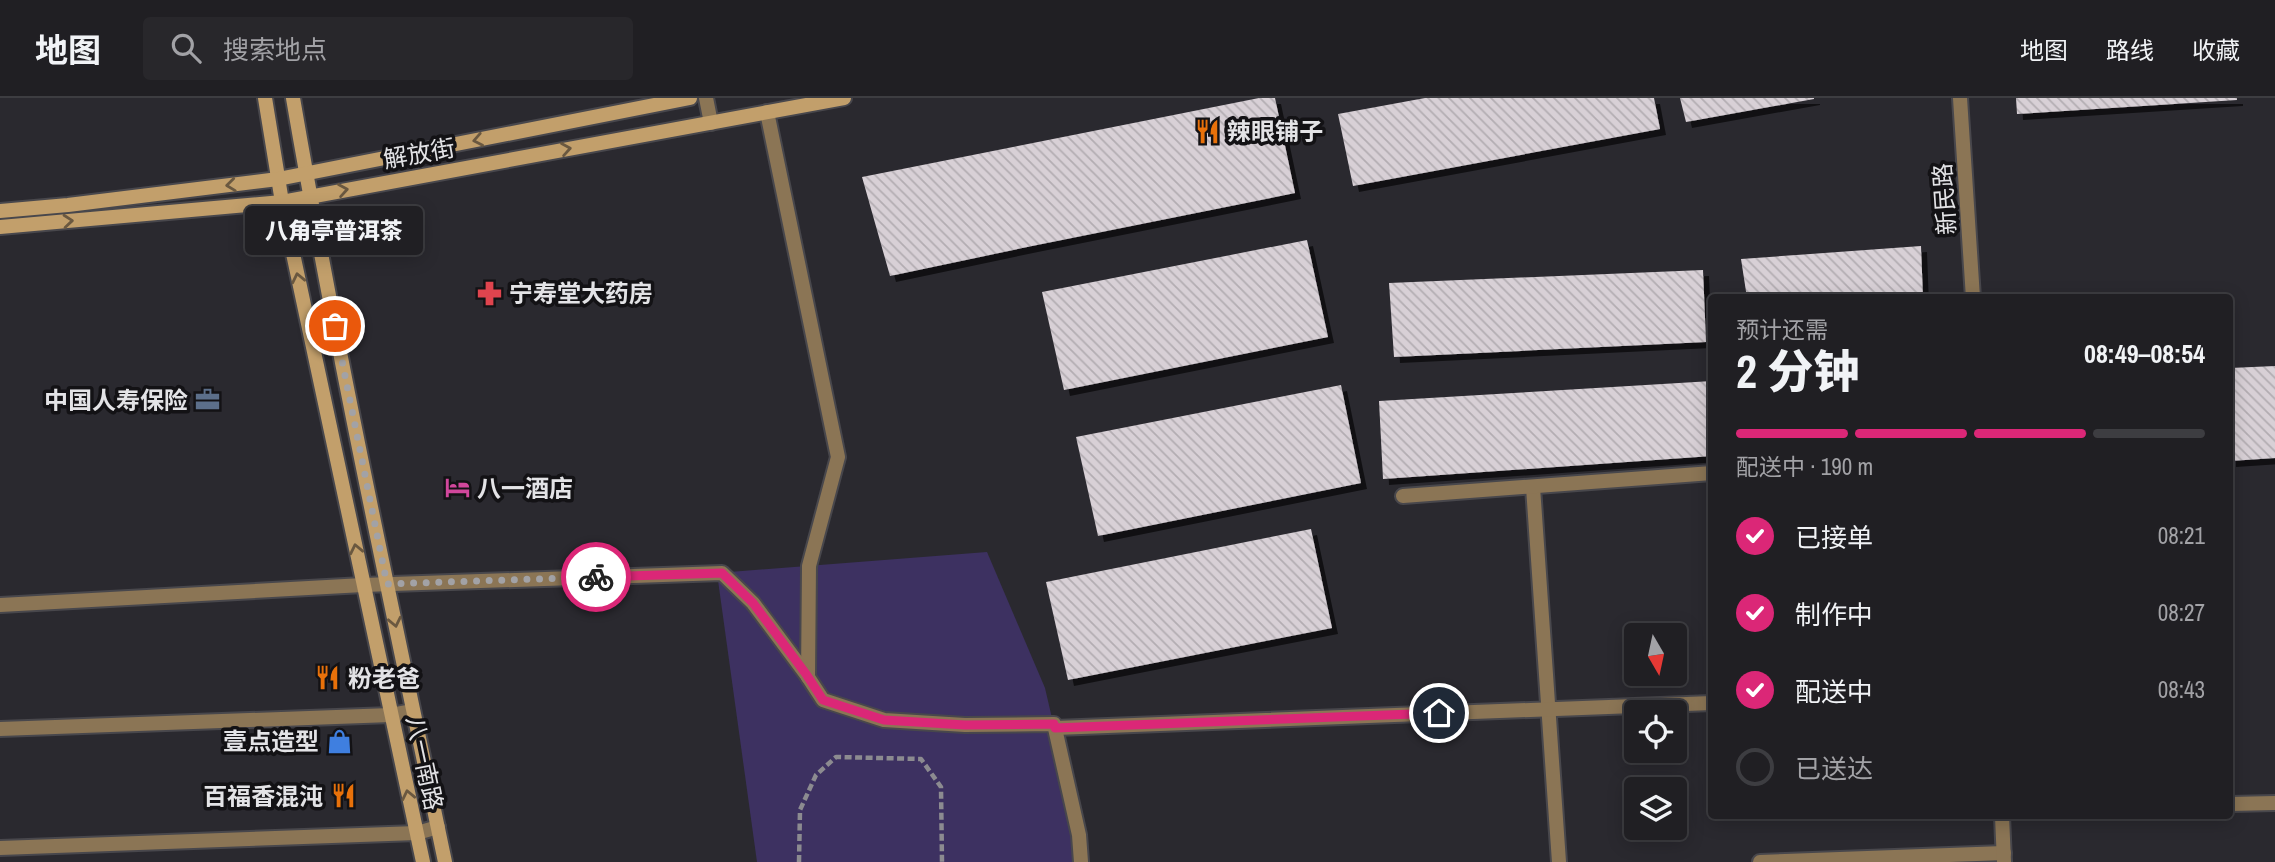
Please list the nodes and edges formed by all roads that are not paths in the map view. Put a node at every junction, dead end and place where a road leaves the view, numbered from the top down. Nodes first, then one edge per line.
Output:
1 (265, 98) edge
2 (293, 98) edge
3 (690, 98) edge
4 (706, 98) edge
5 (844, 98) edge
6 (1960, 98) edge
7 (767, 112) junction
8 (711, 122) junction
9 (306, 174) junction
10 (278, 179) junction
11 (309, 196) junction
12 (282, 202) junction
13 (0, 211) edge
14 (0, 227) edge
15 (1973, 294) edge
16 (1708, 473) edge
17 (1533, 486) junction
18 (1404, 496) dead end
19 (387, 584) junction
20 (363, 585) junction
21 (0, 605) edge
22 (808, 677) junction
23 (1708, 704) edge
24 (1548, 709) junction
25 (413, 711) junction
26 (391, 715) junction
27 (1055, 728) junction
28 (0, 729) edge
29 (2275, 803) edge
30 (2233, 804) edge
31 (2002, 819) edge
32 (438, 827) junction
33 (416, 833) junction
34 (0, 848) edge
35 (2004, 857) edge
36 (423, 862) edge
37 (445, 862) edge
38 (1082, 862) edge
39 (1559, 862) edge
40 (1760, 862) edge

1 - 10 main road, 八一南路
2 - 9 main road, 八一南路
3 -> 9 main road
4 - 8 street
5 - 7 main road, 解放街
6 - 15 street, 新民路
7 - 8 main road, 解放街
7 - 22 street
11 -> 8 main road, 解放街
9 - 10 main road
9 - 11 main road, 八一南路
10 - 12 main road, 八一南路
10 -> 13 main road
11 - 12 main road, 解放街
11 - 19 main road, 八一南路
14 -> 12 main road, 解放街
20 -> 12 main road, 八一南路
16 - 17 street
17 - 18 street
17 - 24 street
19 - 20 street
19 - 22 street
19 -> 25 main road, 八一南路
20 - 21 street
20 - 26 main road, 八一南路
22 - 27 street
23 - 24 street
24 - 27 street
24 - 39 street
25 - 26 street
25 - 32 main road, 八一南路
26 - 28 street
33 -> 26 main road, 八一南路
27 - 38 street
29 - 30 street
31 - 35 street
32 - 33 street
32 - 37 main road, 八一南路
33 - 34 street
33 - 36 main road, 八一南路
35 - 40 street

